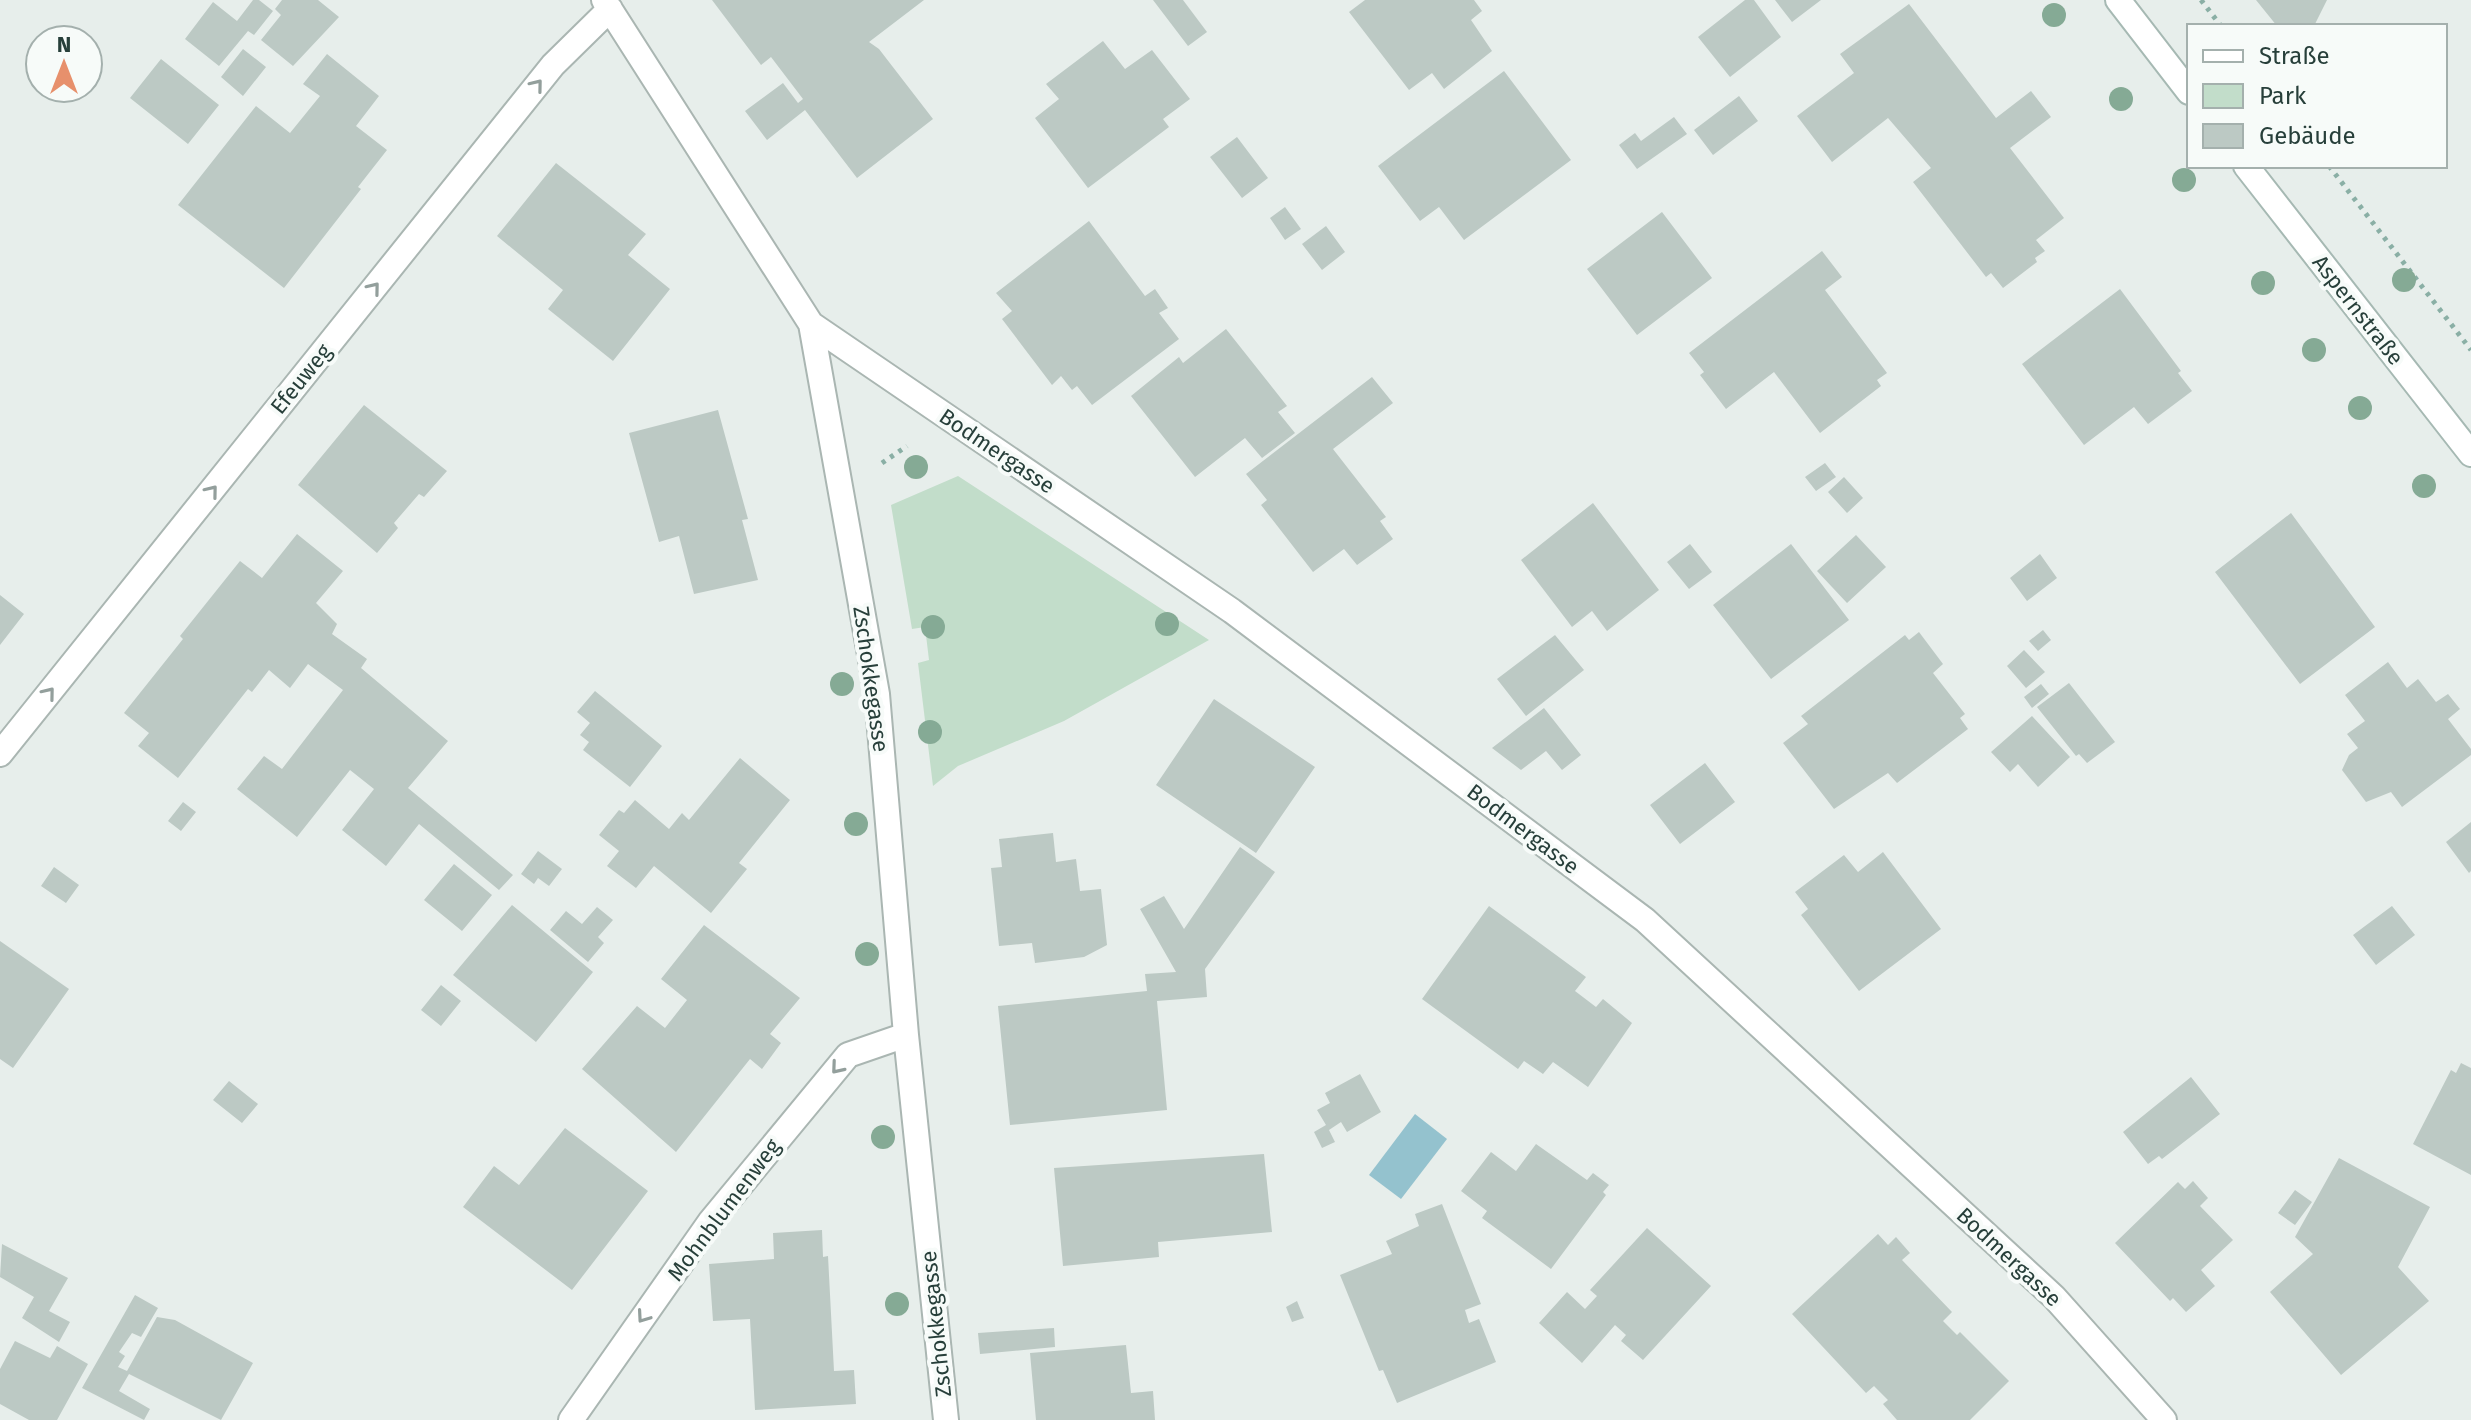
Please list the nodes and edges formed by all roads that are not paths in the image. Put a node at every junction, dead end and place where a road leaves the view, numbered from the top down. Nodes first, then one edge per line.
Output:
1 (2118, 0) edge
2 (607, 4) edge
3 (2187, 89) edge
4 (2248, 168) edge
5 (811, 324) junction
6 (2471, 454) edge
7 (0, 754) edge
8 (906, 1035) junction
9 (571, 1420) edge
10 (946, 1420) edge
11 (2164, 1420) edge

1 - 3 street
2 - 5 street, Zschokkegasse
7 -> 2 street, Efeuweg
4 - 6 street, Aspernstraße
5 - 8 street, Zschokkegasse
5 - 11 street, Bodmergasse
8 -> 9 street, Mohnblumenweg
8 - 10 street, Zschokkegasse

